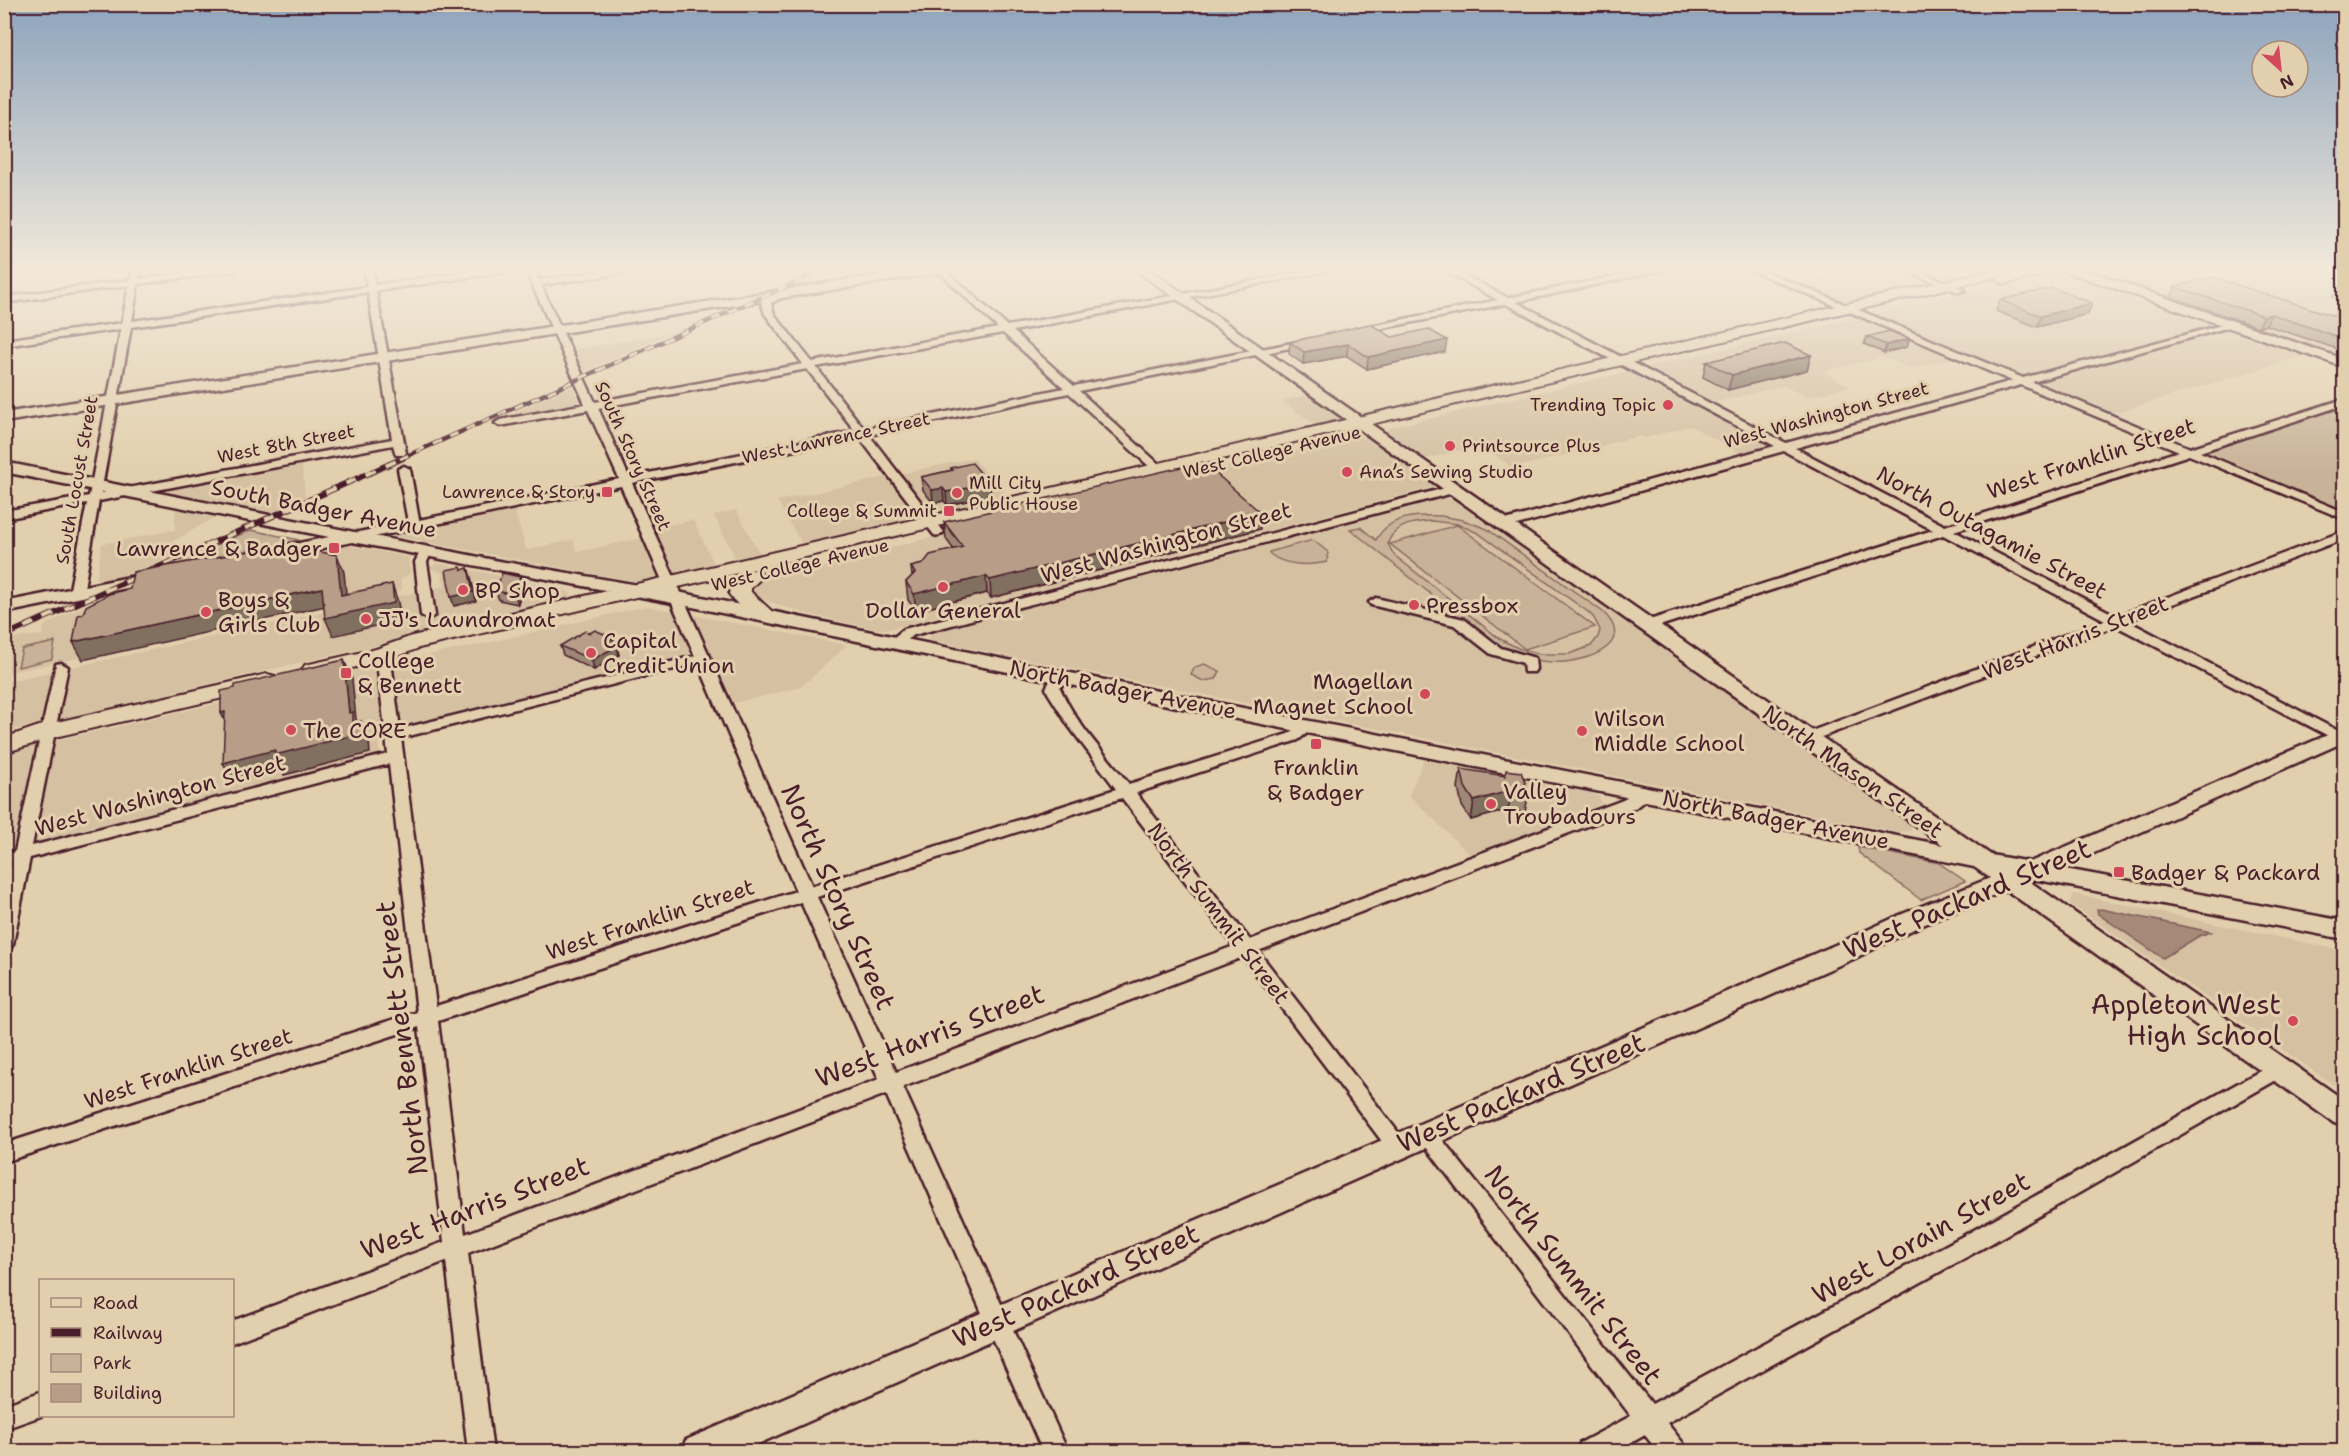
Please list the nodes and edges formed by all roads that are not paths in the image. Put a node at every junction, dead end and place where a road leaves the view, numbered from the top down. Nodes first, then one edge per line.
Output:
1 (52, 336) edge
2 (125, 336) edge
3 (380, 336) edge
4 (521, 336) edge
5 (561, 336) edge
6 (786, 336) edge
7 (967, 336) edge
8 (1013, 336) edge
9 (1236, 336) edge
10 (1575, 336) edge
11 (1745, 336) edge
12 (1912, 336) edge
13 (2187, 336) edge
14 (2265, 336) edge
15 (1315, 340) edge
16 (4, 343) edge
17 (1259, 352) junction
18 (384, 358) junction
19 (1627, 363) junction
20 (2344, 363) edge
21 (809, 365) junction
22 (2022, 382) junction
23 (1071, 390) junction
24 (111, 401) junction
25 (2344, 402) edge
26 (591, 406) junction
27 (4, 418) edge
28 (500, 423) dead end
29 (1362, 425) junction
30 (860, 433) junction
31 (1784, 446) junction
32 (2189, 452) junction
33 (4, 467) edge
34 (404, 469) dead end
35 (1162, 472) junction
36 (625, 481) junction
37 (1453, 490) junction
38 (94, 492) junction
39 (128, 492) junction
40 (4, 514) edge
41 (2344, 516) edge
42 (414, 524) junction
43 (1502, 525) junction
44 (934, 527) junction
45 (1943, 530) junction
46 (2344, 535) edge
47 (354, 537) junction
48 (426, 551) junction
49 (243, 559) edge
50 (176, 573) edge
51 (753, 576) junction
52 (636, 590) junction
53 (673, 592) junction
54 (76, 594) junction
55 (1376, 602) dead end
56 (4, 608) edge
57 (428, 615) dead end
58 (766, 616) junction
59 (2118, 621) junction
60 (1646, 626) junction
61 (894, 643) junction
62 (383, 654) junction
63 (703, 658) junction
64 (61, 667) dead end
65 (1529, 669) dead end
66 (1059, 677) junction
67 (1308, 727) junction
68 (48, 731) junction
69 (393, 735) junction
70 (4, 736) edge
71 (2342, 737) edge
72 (1806, 738) junction
73 (4, 746) edge
74 (396, 757) junction
75 (1126, 791) junction
76 (1646, 793) junction
77 (23, 854) junction
78 (4, 859) edge
79 (1982, 861) junction
80 (2034, 869) junction
81 (2007, 879) junction
82 (807, 894) junction
83 (2344, 930) edge
84 (4, 944) edge
85 (1246, 948) junction
86 (426, 1017) junction
87 (2278, 1069) junction
88 (892, 1083) junction
89 (2344, 1115) edge
90 (1426, 1134) junction
91 (1397, 1146) junction
92 (4, 1153) edge
93 (454, 1248) junction
94 (998, 1320) junction
95 (234, 1331) edge
96 (39, 1404) edge
97 (4, 1417) edge
98 (1648, 1418) junction
99 (481, 1452) edge
100 (698, 1452) edge
101 (1056, 1452) edge
102 (1589, 1452) edge
103 (1674, 1452) edge

1 - 16 street
2 - 24 street, South Locust Street
3 - 18 street
4 - 18 main road
5 - 26 street, South Story Street
6 - 21 street
7 - 21 street
8 - 23 street
9 - 17 main road, North Mason Street
10 - 19 street, North Outagamie Street
11 - 19 main road, West College Avenue
12 - 22 street
13 - 22 street, West Washington Street
14 - 20 main road
15 - 17 street, West Lawrence Street
17 - 23 street, West Lawrence Street
17 - 29 main road, North Mason Street
18 - 24 main road
18 - 39 street, West 8th Street
19 - 29 main road, West College Avenue
19 - 31 street, North Outagamie Street
21 - 26 street
21 - 30 street
22 - 31 street, West Washington Street
22 - 32 street
23 - 30 street, West Lawrence Street
23 - 35 street
24 - 27 main road
24 - 38 street, South Locust Street
25 - 32 street, West Franklin Street
26 - 28 street
26 - 36 street, South Story Street
29 - 35 main road, West College Avenue
29 - 37 main road, North Mason Street
30 - 36 street, West Lawrence Street
30 - 44 street
31 - 43 street, West Washington Street
31 - 45 street, North Outagamie Street
32 - 41 street
32 - 45 street, West Franklin Street
33 - 38 main road, South Badger Avenue
34 - 42 street
35 - 44 main road, West College Avenue
36 - 42 street, West Lawrence Street
36 - 53 street, South Story Street
37 - 43 main road, North Mason Street
37 - 61 street, West Washington Street
38 - 39 main road, South Badger Avenue
38 - 40 street
38 - 54 street, South Locust Street
39 - 47 main road, South Badger Avenue
42 - 47 street, West Lawrence Street
43 - 60 main road, North Mason Street
44 - 51 main road, West College Avenue
44 - 53 main road, West College Avenue
45 - 59 street, North Outagamie Street
45 - 60 street, West Franklin Street
46 - 59 street, West Harris Street
47 - 48 main road, South Badger Avenue
47 - 49 main road, West Lawrence Street
48 - 52 main road, South Badger Avenue
48 - 57 street
50 - 54 main road
51 - 53 main road, West College Avenue
51 - 58 main road
52 - 53 main road, South Badger Avenue
52 - 62 main road, West College Avenue
53 - 58 main road, North Badger Avenue
53 - 62 main road, West College Avenue
53 - 63 street, North Story Street
54 - 56 main road
55 - 65 street
58 - 61 main road, North Badger Avenue
59 - 71 street, North Outagamie Street
59 - 72 street, West Harris Street
60 - 72 main road, North Mason Street
61 - 66 main road, North Badger Avenue
62 - 68 main road, West College Avenue
62 - 69 street, North Bennett Street
63 - 69 street
63 - 82 street, North Story Street
64 - 68 street
66 - 67 main road, North Badger Avenue
66 - 75 street, North Summit Street
67 - 75 street, West Franklin Street
67 - 76 main road, North Badger Avenue
68 - 70 main road, West College Avenue
68 - 73 main road, West College Avenue
68 - 77 street
69 - 74 street, North Bennett Street
71 - 80 main road, West Packard Street
72 - 79 main road, North Mason Street
74 - 77 street, West Washington Street
74 - 86 street, North Bennett Street
75 - 82 street, West Franklin Street
75 - 85 street, North Summit Street
76 - 79 main road, North Badger Avenue
76 - 85 street, West Harris Street
77 - 78 street, West Washington Street
77 - 84 street
79 - 80 main road, North Badger Avenue
79 - 81 main road, North Mason Street
80 - 81 main road, West Packard Street
80 - 83 main road, North Badger Avenue
81 - 87 main road, North Mason Street
81 - 90 main road, West Packard Street
82 - 86 street, West Franklin Street
82 - 88 street, North Story Street
85 - 88 street, West Harris Street
85 - 91 street, North Summit Street
86 - 92 street, West Franklin Street
86 - 93 street, North Bennett Street
87 - 89 main road, North Mason Street
87 - 98 street, West Lorain Street
88 - 93 street, West Harris Street
88 - 94 street, North Story Street
90 - 91 main road, West Packard Street
90 - 98 street, North Summit Street
91 - 94 main road, West Packard Street
93 - 95 street, West Harris Street
93 - 99 street, North Bennett Street
94 - 100 main road, West Packard Street
94 - 101 street, North Story Street
96 - 97 street
98 - 102 street, West Lorain Street
98 - 103 street, North Summit Street

